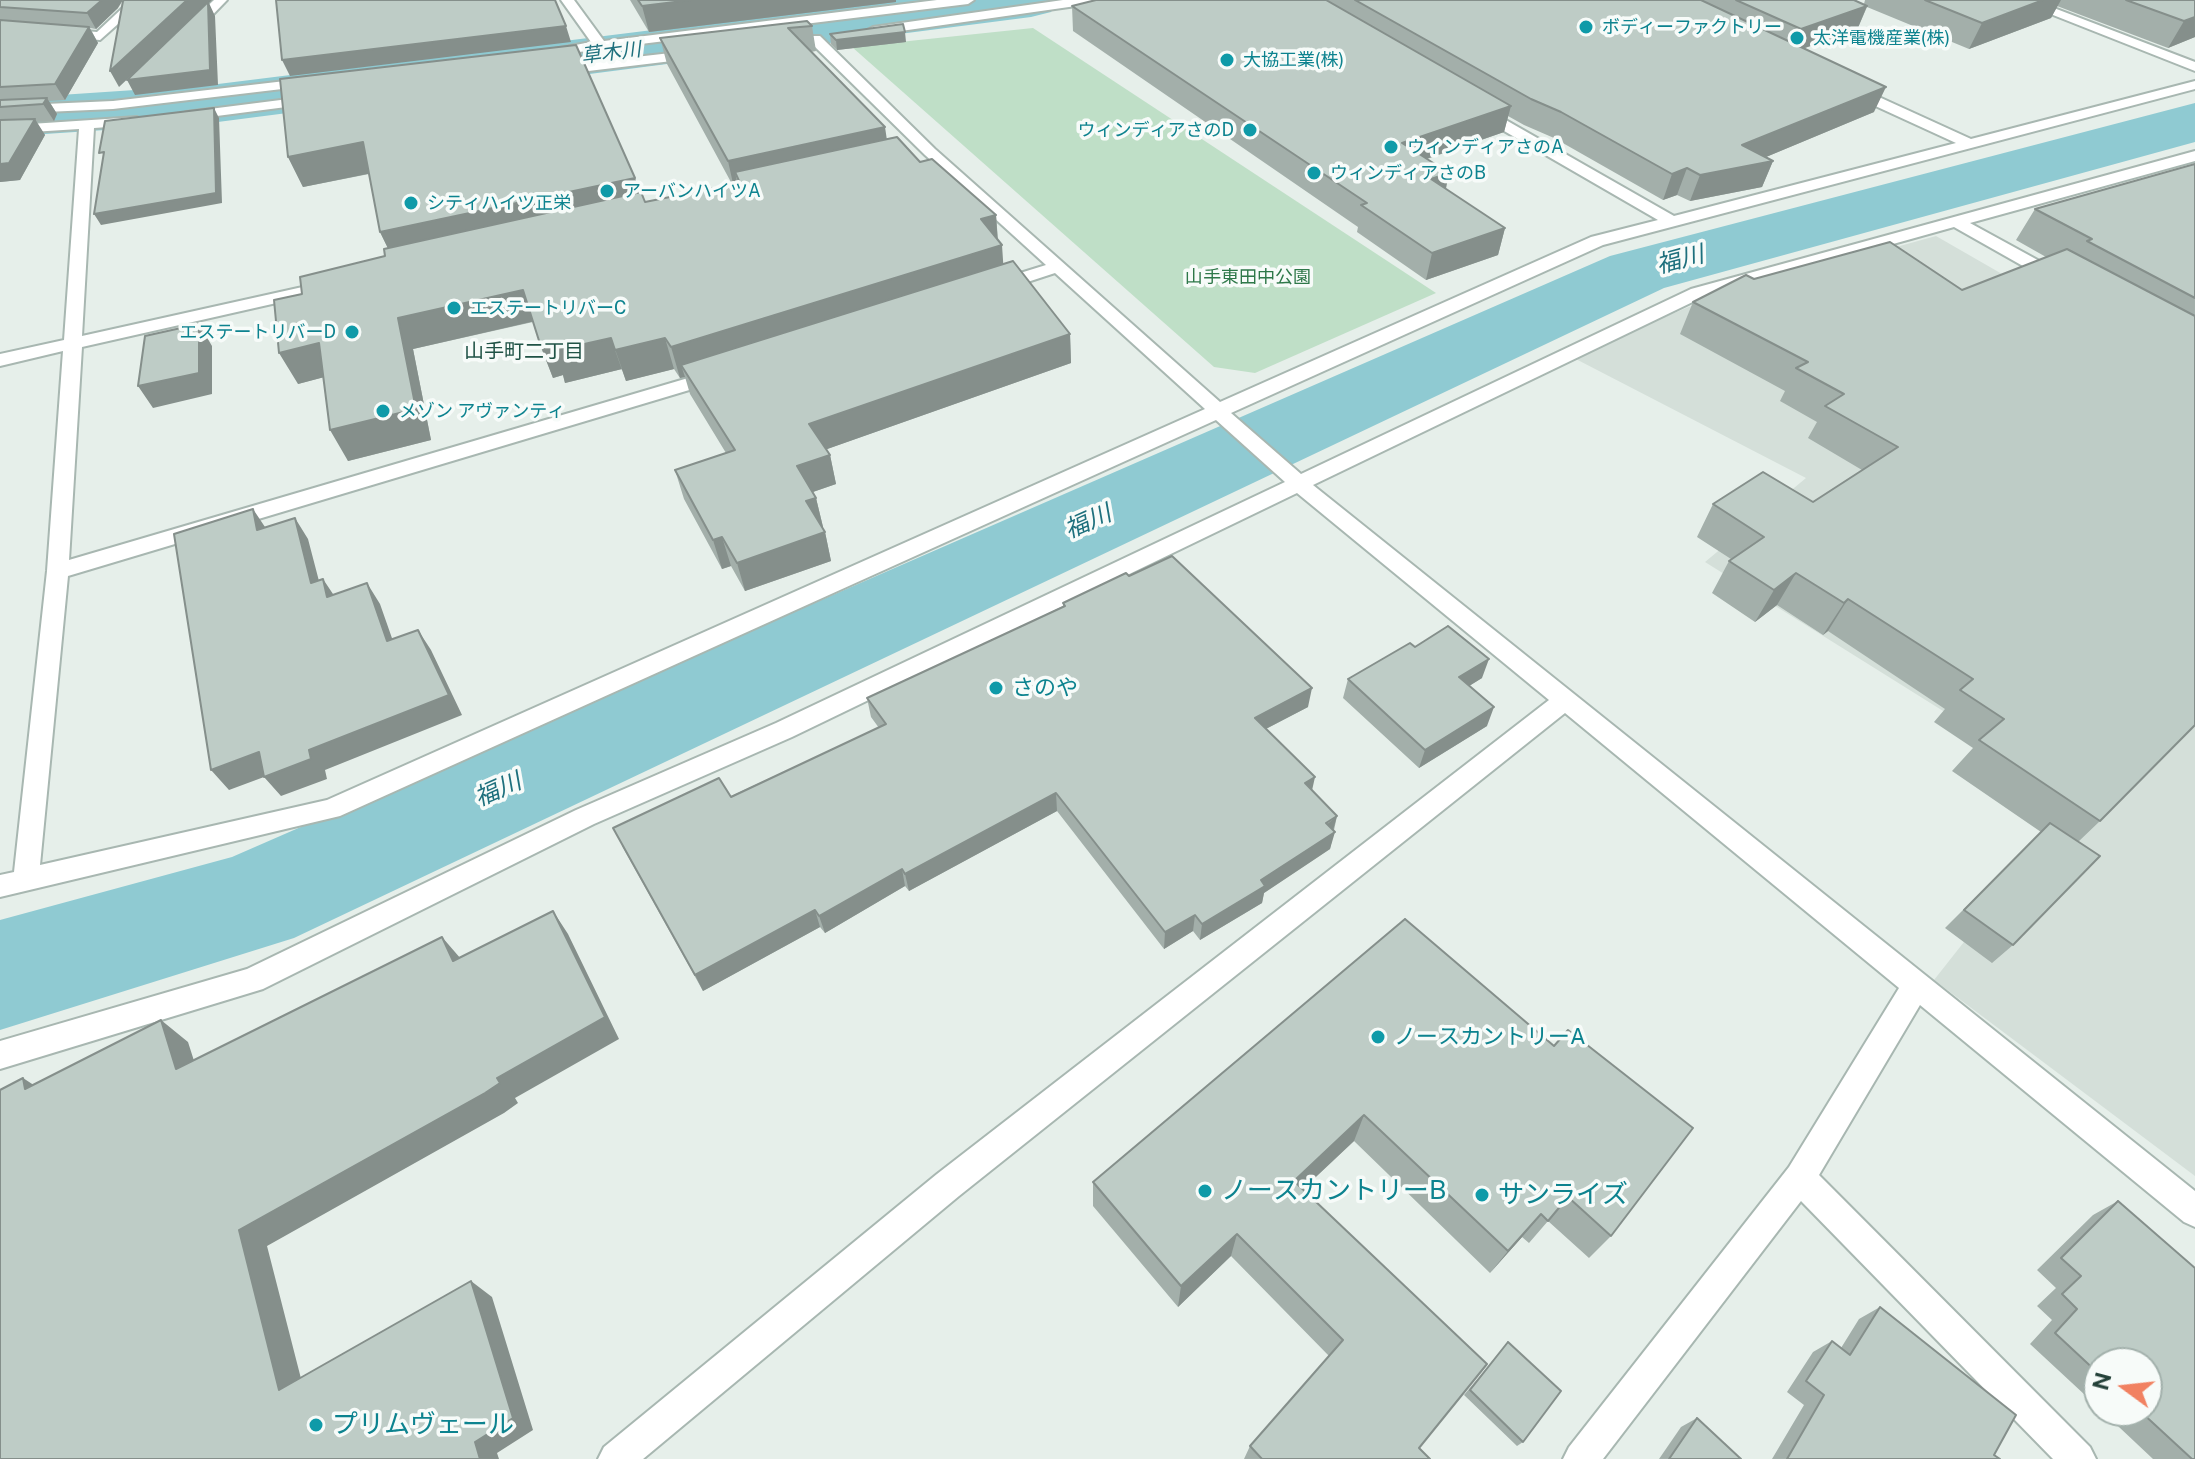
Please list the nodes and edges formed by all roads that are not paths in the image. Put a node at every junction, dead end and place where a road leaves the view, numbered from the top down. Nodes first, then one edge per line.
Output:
1 (139, 0) edge
2 (221, 0) edge
3 (567, 0) edge
4 (1090, 0) edge
5 (2021, 0) edge
6 (971, 7) edge
7 (0, 28) edge
8 (859, 33) edge
9 (815, 39) dead end
10 (178, 42) edge
11 (711, 52) edge
12 (538, 53) edge
13 (604, 55) junction
14 (2195, 67) edge
15 (544, 72) edge
16 (320, 81) edge
17 (134, 84) edge
18 (1839, 84) edge
19 (2195, 85) edge
20 (324, 99) edge
21 (1460, 99) edge
22 (113, 105) junction
23 (0, 110) edge
24 (166, 118) edge
25 (150, 120) edge
26 (87, 126) junction
27 (0, 130) edge
28 (1966, 142) junction
29 (2195, 156) edge
30 (1670, 220) junction
31 (1956, 222) junction
32 (1060, 266) junction
33 (346, 282) edge
34 (2076, 288) edge
35 (969, 295) edge
36 (71, 344) junction
37 (0, 360) edge
38 (741, 368) edge
39 (1227, 417) junction
40 (1292, 476) junction
41 (58, 571) junction
42 (1567, 699) junction
43 (26, 878) junction
44 (0, 886) edge
45 (1916, 985) junction
46 (0, 1055) edge
47 (1800, 1178) junction
48 (2195, 1211) edge
49 (616, 1459) edge
50 (1581, 1459) edge
51 (2078, 1459) edge

1 - 7 street
2 - 10 street
3 - 13 street
4 - 6 street
5 - 14 street
6 - 8 street
6 - 13 street
9 - 32 street
11 - 13 street
12 - 13 street
13 - 15 street
16 - 22 street
17 - 22 street
18 - 28 street
19 - 28 street
20 - 24 street
21 - 30 street
22 - 23 street
25 - 26 street
26 - 27 street
26 - 36 street
28 - 30 street
29 - 31 street
30 - 39 street
31 - 34 street
31 - 40 street
32 - 35 street
32 - 39 street
33 - 36 street
36 - 37 street
36 - 41 street
38 - 41 street
39 - 40 street
39 - 43 street
40 - 42 street
40 - 46 street
41 - 43 street
42 - 45 street
42 - 49 street
43 - 44 street
45 - 47 street
45 - 48 street
47 - 50 street
47 - 51 street

